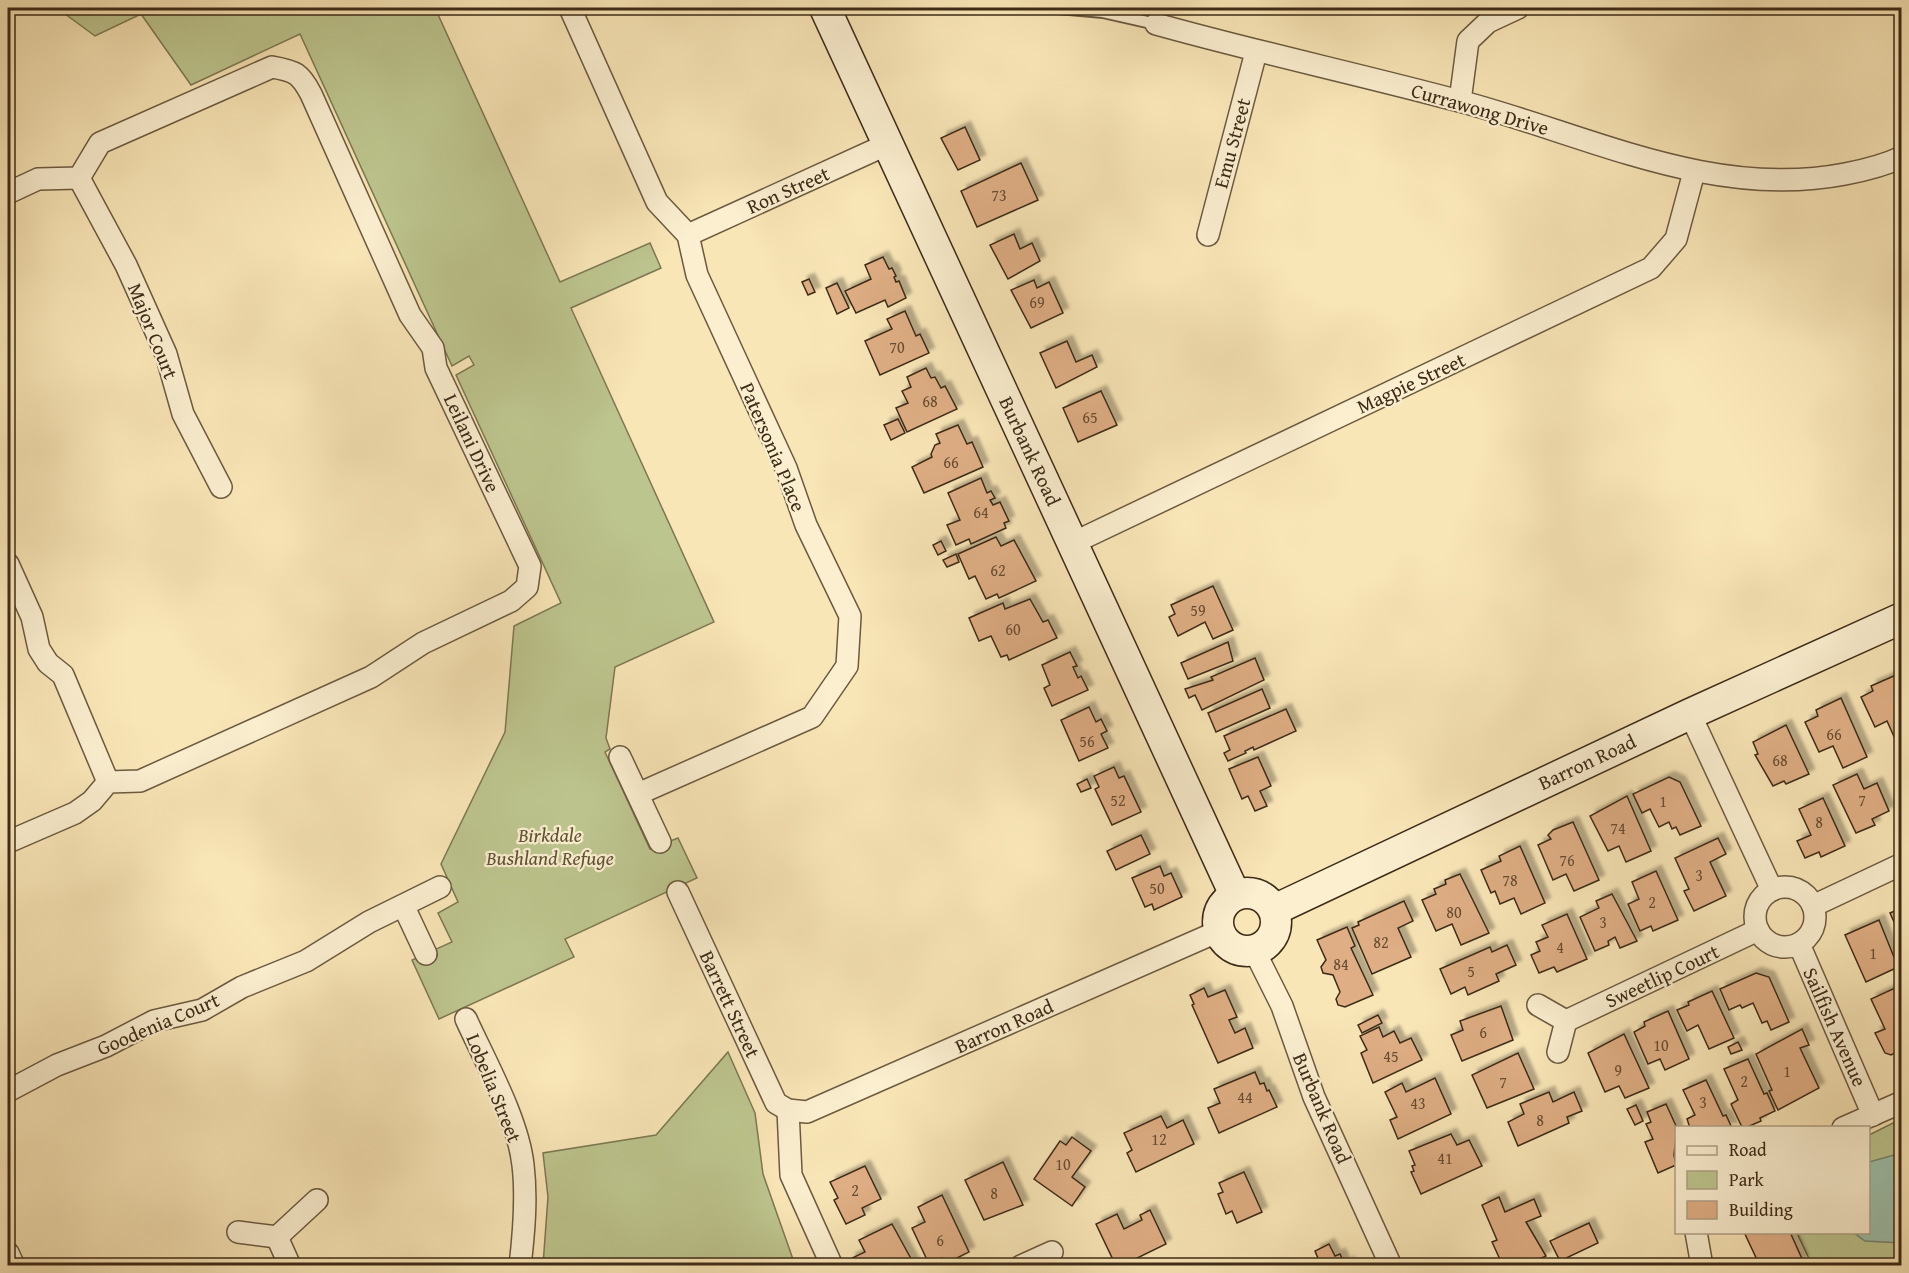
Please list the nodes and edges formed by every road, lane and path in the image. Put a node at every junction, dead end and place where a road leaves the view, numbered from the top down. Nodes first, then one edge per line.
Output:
1 (570, 8) edge
2 (825, 8) edge
3 (1058, 8) edge
4 (1518, 8) edge
5 (1156, 24) joint
6 (1256, 52) junction
7 (1460, 101) junction
8 (888, 144) junction
9 (1902, 157) edge
10 (1694, 172) junction
11 (79, 178) junction
12 (8, 193) edge
13 (688, 235) junction
14 (1208, 235) dead end
15 (221, 487) dead end
16 (1073, 543) junction
17 (8, 564) edge
18 (1902, 618) edge
19 (1690, 714) junction
20 (620, 757) dead end
21 (108, 782) junction
22 (638, 794) junction
23 (660, 842) dead end
24 (8, 843) edge
25 (1902, 864) edge
26 (440, 888) dead end
27 (1772, 890) junction
28 (678, 892) dead end
29 (1235, 895) junction
30 (1812, 906) junction
31 (404, 907) junction
32 (1274, 910) junction
33 (1758, 930) junction
34 (1220, 931) junction
35 (1798, 944) junction
36 (1254, 950) junction
37 (426, 954) dead end
38 (1538, 1005) dead end
39 (466, 1019) dead end
40 (1566, 1021) junction
41 (1558, 1052) dead end
42 (8, 1091) edge
43 (1902, 1102) edge
44 (788, 1110) junction
45 (1873, 1114) junction
46 (1847, 1126) edge
47 (317, 1200) dead end
48 (238, 1232) dead end
49 (1696, 1234) edge
50 (277, 1237) junction
51 (1052, 1252) dead end
52 (8, 1253) edge
53 (14, 1266) edge
54 (290, 1266) edge
55 (520, 1266) edge
56 (832, 1266) edge
57 (1021, 1266) edge
58 (1391, 1266) edge
59 (1702, 1266) edge

1 - 13 street
2 - 8 street, Burbank Road
3 - 5 lane, Currawong Drive
4 - 7 street
5 - 6 street, Currawong Drive
6 - 7 street, Currawong Drive
6 - 14 street, Emu Street
7 - 10 street, Currawong Drive
8 - 13 street, Ron Street
8 - 16 street, Burbank Road
9 - 10 street, Currawong Drive
10 - 16 street, Magpie Street
11 - 12 street
11 - 15 street, Major Court
11 - 21 street, Leilani Drive
13 - 22 street, Patersonia Place
16 - 29 street, Burbank Road
17 - 21 street
18 - 19 street, Barron Road
19 - 27 street
19 - 32 street, Barron Road
20 - 22 street
21 - 24 street
22 - 23 street
25 - 30 street
26 - 31 street, Goodenia Court
27 - 30 street
27 - 33 street
28 - 44 street, Barrett Street
29 - 32 street
29 - 34 street
30 - 35 street
31 - 37 street
31 - 42 street, Goodenia Court
32 - 36 street
33 - 35 street
33 - 40 street, Sweetlip Court
34 - 36 street
34 - 44 street, Barron Road
35 - 45 street, Sailfish Avenue
36 - 58 street, Burbank Road
38 - 40 street
39 - 55 street, Lobelia Street
40 - 41 street
43 - 45 street
44 - 56 street
45 - 46 street
47 - 50 street
48 - 50 street
49 - 59 street
50 - 54 street
51 - 57 street
52 - 53 street

